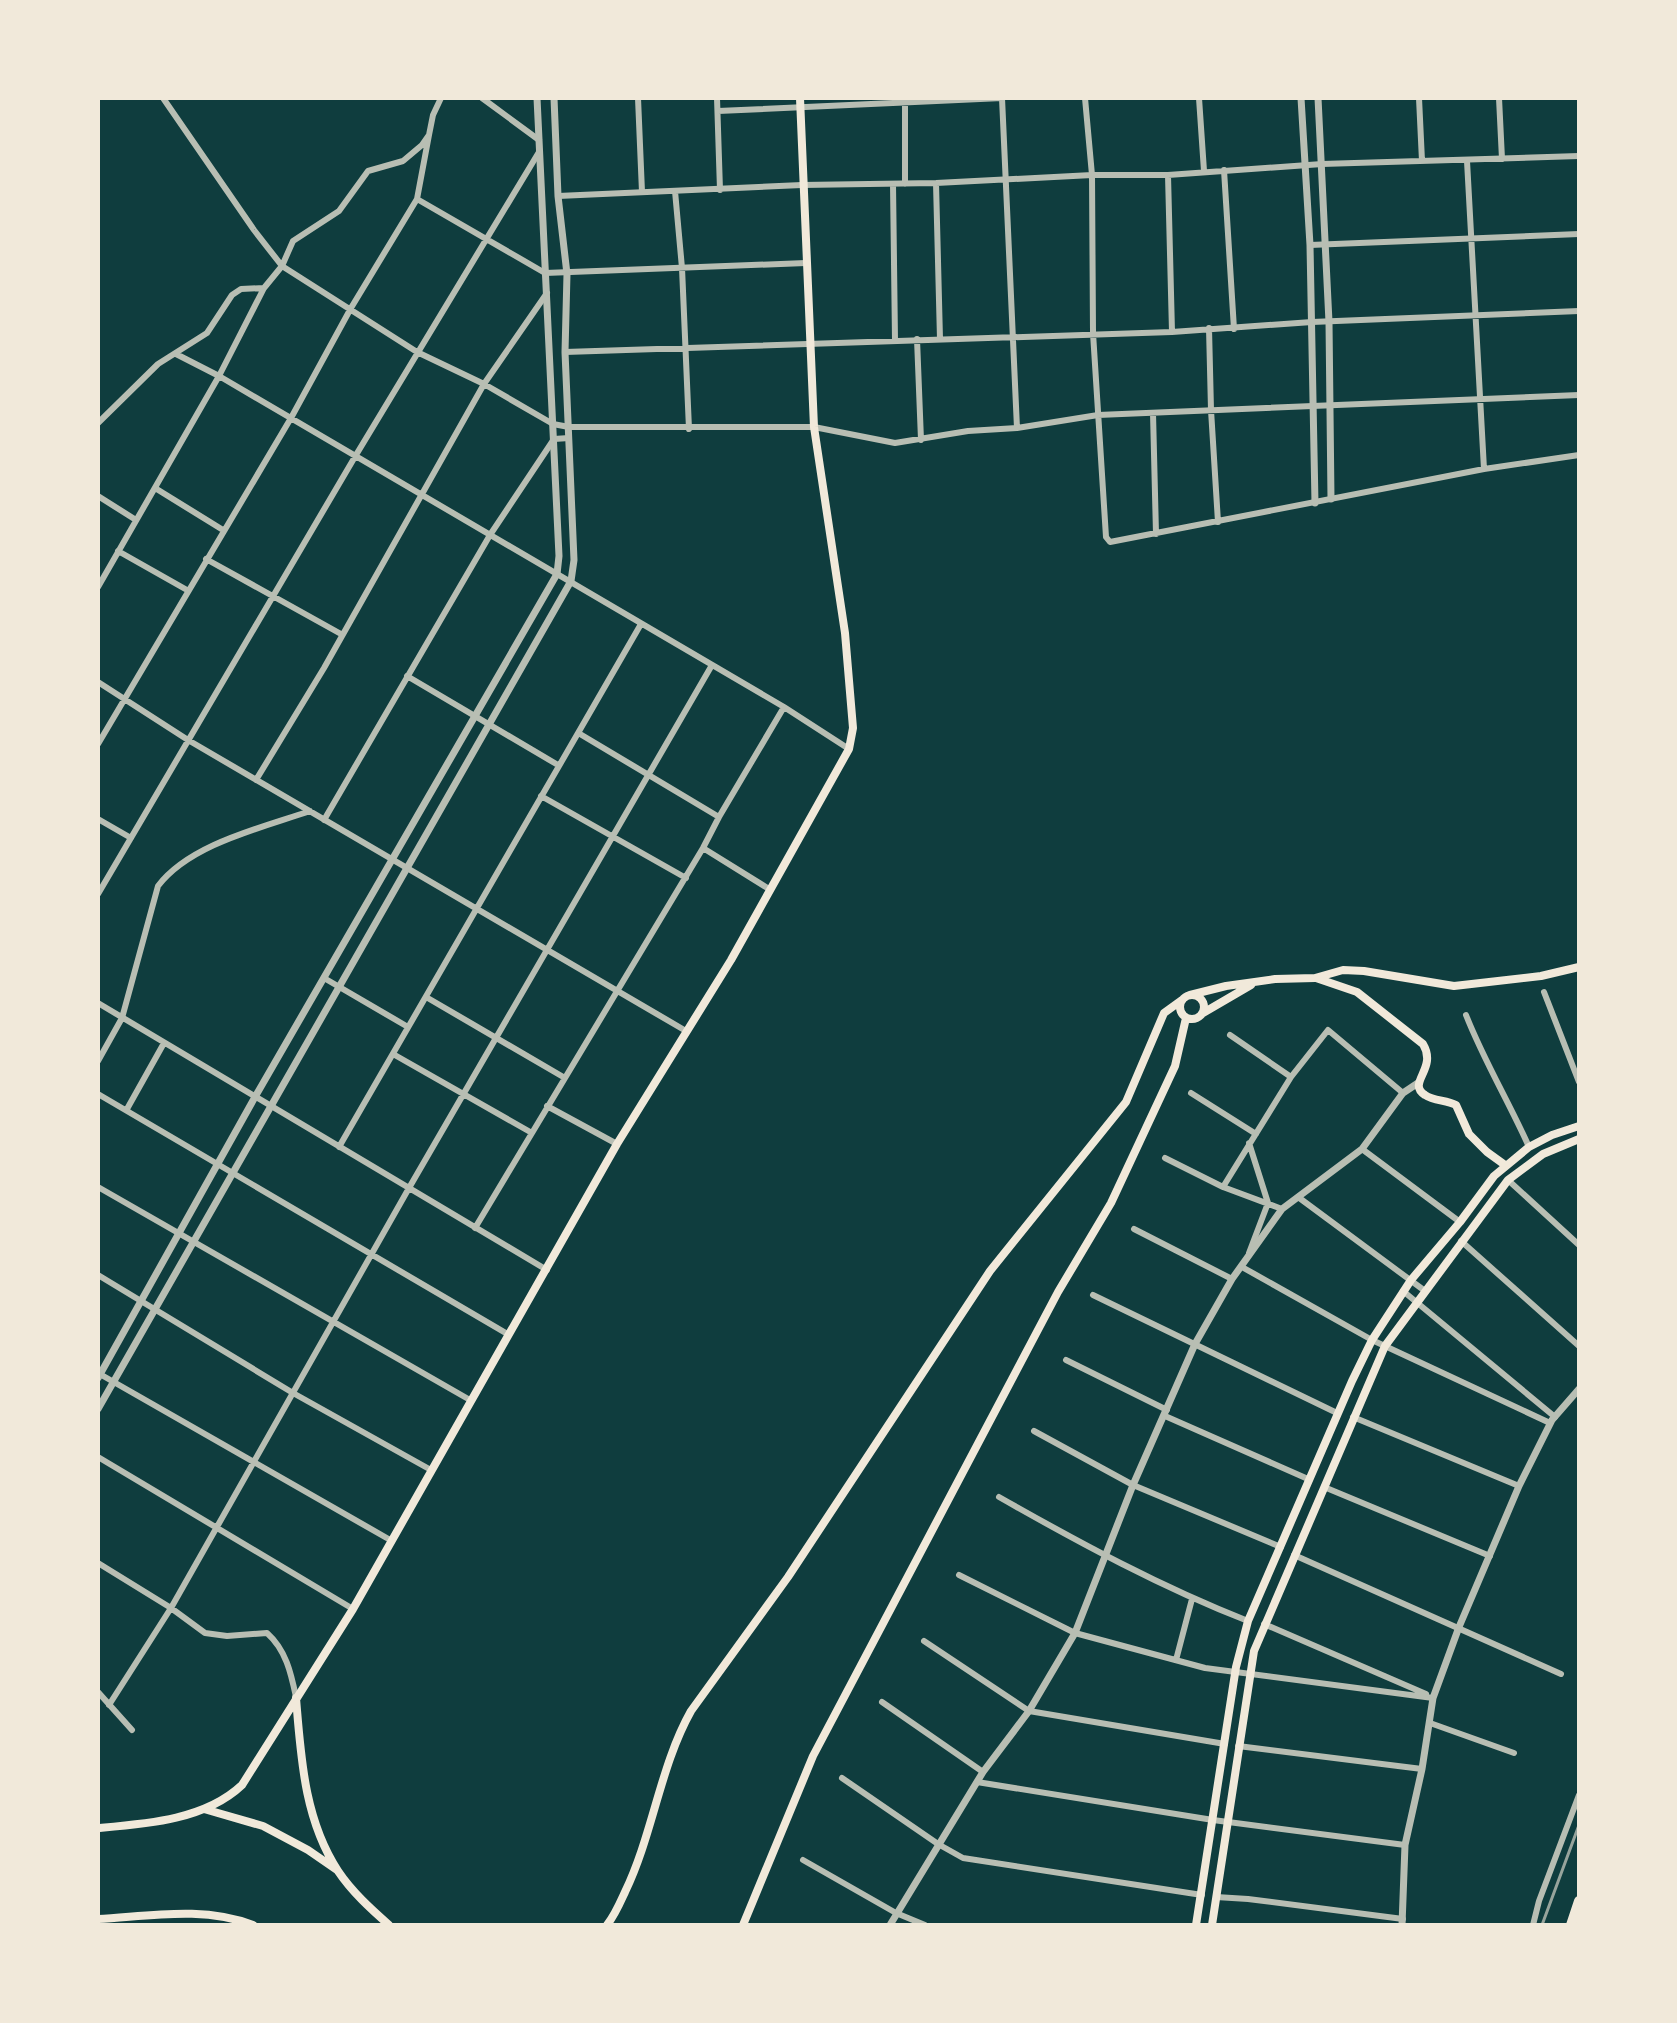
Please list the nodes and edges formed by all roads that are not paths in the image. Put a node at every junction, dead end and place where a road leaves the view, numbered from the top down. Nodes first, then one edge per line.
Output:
1 (163, 98) edge
2 (441, 98) edge
3 (482, 98) edge
4 (537, 98) edge
5 (554, 98) edge
6 (638, 98) edge
7 (717, 98) edge
8 (1002, 98) edge
9 (1086, 98) edge
10 (1199, 98) edge
11 (1301, 98) edge
12 (1318, 98) edge
13 (1419, 98) edge
14 (1499, 98) edge
15 (905, 100) edge
16 (800, 102) edge
17 (718, 111) junction
18 (429, 135) junction
19 (539, 140) junction
20 (539, 152) junction
21 (1579, 156) edge
22 (1502, 159) junction
23 (1422, 161) junction
24 (1467, 161) junction
25 (1322, 164) junction
26 (1305, 166) junction
27 (1224, 170) junction
28 (1204, 171) junction
29 (1092, 175) junction
30 (1168, 175) junction
31 (1004, 178) junction
32 (936, 183) junction
33 (893, 184) junction
34 (905, 184) junction
35 (802, 185) junction
36 (720, 190) junction
37 (675, 191) junction
38 (642, 192) junction
39 (558, 196) junction
40 (417, 199) junction
41 (1579, 234) edge
42 (487, 238) junction
43 (1473, 239) junction
44 (1326, 244) junction
45 (1310, 245) junction
46 (806, 263) junction
47 (282, 266) junction
48 (682, 268) junction
49 (545, 273) junction
50 (567, 274) junction
51 (264, 288) junction
52 (547, 293) junction
53 (351, 308) junction
54 (1579, 311) edge
55 (1476, 316) junction
56 (1312, 322) junction
57 (1329, 322) junction
58 (1209, 328) junction
59 (1234, 329) junction
60 (1172, 332) junction
61 (1093, 333) junction
62 (1014, 336) junction
63 (917, 339) junction
64 (940, 339) junction
65 (895, 340) junction
66 (809, 343) junction
67 (686, 347) junction
68 (417, 352) junction
69 (565, 352) junction
70 (176, 354) junction
71 (219, 376) junction
72 (484, 384) junction
73 (1579, 395) edge
74 (1479, 398) junction
75 (1314, 405) junction
76 (1331, 405) junction
77 (1211, 410) junction
78 (1153, 413) junction
79 (1098, 415) junction
80 (291, 418) junction
81 (98, 423) edge
82 (553, 424) junction
83 (569, 427) junction
84 (814, 427) junction
85 (1017, 428) junction
86 (689, 429) junction
87 (569, 438) junction
88 (554, 439) junction
89 (921, 440) junction
90 (356, 455) junction
91 (1579, 455) edge
92 (1484, 469) junction
93 (155, 488) junction
94 (420, 493) junction
95 (98, 496) edge
96 (1331, 499) junction
97 (1315, 503) junction
98 (136, 520) junction
99 (1218, 522) junction
100 (223, 530) junction
101 (1156, 534) junction
102 (490, 535) junction
103 (118, 551) junction
104 (206, 559) junction
105 (557, 574) junction
106 (571, 581) junction
107 (98, 587) edge
108 (187, 590) junction
109 (272, 597) junction
110 (641, 624) junction
111 (341, 634) junction
112 (712, 665) junction
113 (407, 676) junction
114 (98, 682) edge
115 (126, 698) junction
116 (784, 707) junction
117 (475, 716) junction
118 (489, 724) junction
119 (580, 734) junction
120 (188, 740) junction
121 (98, 744) edge
122 (849, 749) junction
123 (558, 765) junction
124 (648, 775) junction
125 (256, 780) junction
126 (541, 796) junction
127 (310, 811) junction
128 (719, 817) junction
129 (98, 819) edge
130 (324, 820) junction
131 (612, 837) junction
132 (131, 838) junction
133 (703, 848) junction
134 (393, 860) junction
135 (406, 868) junction
136 (686, 878) junction
137 (769, 889) junction
138 (98, 894) edge
139 (477, 909) junction
140 (547, 950) junction
141 (1579, 967) edge
142 (324, 978) junction
143 (1315, 978) junction
144 (1259, 981) junction
145 (338, 986) junction
146 (616, 990) junction
147 (1544, 992) dead end
148 (426, 997) junction
149 (1186, 997) junction
150 (98, 1003) edge
151 (1202, 1015) junction
152 (1466, 1015) dead end
153 (1184, 1016) junction
154 (122, 1018) junction
155 (1159, 1025) junction
156 (408, 1027) junction
157 (686, 1031) junction
158 (1230, 1035) dead end
159 (496, 1037) junction
160 (164, 1043) junction
161 (1182, 1045) junction
162 (393, 1054) junction
163 (98, 1061) edge
164 (1291, 1077) junction
165 (565, 1078) junction
166 (1579, 1082) edge
167 (1418, 1083) junction
168 (1191, 1093) dead end
169 (1403, 1093) junction
170 (98, 1094) edge
171 (464, 1094) junction
172 (255, 1097) junction
173 (269, 1105) junction
174 (547, 1106) junction
175 (127, 1109) junction
176 (1579, 1126) edge
177 (532, 1133) junction
178 (1256, 1134) junction
179 (1578, 1140) edge
180 (1249, 1143) junction
181 (617, 1144) junction
182 (339, 1147) junction
183 (1529, 1147) junction
184 (1362, 1149) junction
185 (1165, 1158) dead end
186 (219, 1164) junction
187 (1505, 1165) junction
188 (231, 1173) junction
189 (1508, 1180) junction
190 (98, 1187) edge
191 (1223, 1187) junction
192 (409, 1188) junction
193 (1298, 1197) junction
194 (1268, 1203) junction
195 (1282, 1209) junction
196 (1460, 1222) junction
197 (475, 1228) junction
198 (1134, 1229) dead end
199 (180, 1234) junction
200 (1461, 1241) junction
201 (194, 1242) junction
202 (1579, 1245) edge
203 (371, 1255) junction
204 (1244, 1264) junction
205 (547, 1270) junction
206 (98, 1275) edge
207 (1232, 1279) junction
208 (1411, 1280) junction
209 (1403, 1291) junction
210 (1425, 1291) junction
211 (1093, 1295) dead end
212 (143, 1300) junction
213 (1417, 1302) junction
214 (156, 1308) junction
215 (335, 1321) junction
216 (509, 1335) junction
217 (1372, 1340) junction
218 (1195, 1344) junction
219 (1385, 1346) junction
220 (1579, 1346) edge
221 (1066, 1360) dead end
222 (99, 1375) edge
223 (113, 1381) junction
224 (1579, 1389) edge
225 (293, 1393) junction
226 (470, 1400) junction
227 (98, 1409) edge
228 (1166, 1413) junction
229 (1337, 1413) junction
230 (1353, 1417) junction
231 (1553, 1420) junction
232 (1034, 1431) dead end
233 (98, 1457) edge
234 (252, 1462) junction
235 (431, 1470) junction
236 (1308, 1479) junction
237 (1133, 1485) junction
238 (1519, 1486) junction
239 (1324, 1487) junction
240 (999, 1497) dead end
241 (216, 1526) junction
242 (392, 1541) junction
243 (1282, 1548) junction
244 (1294, 1555) junction
245 (1104, 1556) junction
246 (1490, 1556) junction
247 (98, 1563) edge
248 (959, 1575) dead end
249 (1192, 1599) junction
250 (171, 1608) junction
251 (353, 1609) junction
252 (1248, 1621) junction
253 (1264, 1624) junction
254 (1459, 1627) junction
255 (1075, 1633) junction
256 (924, 1641) dead end
257 (1176, 1660) junction
258 (1236, 1672) junction
259 (1561, 1674) dead end
260 (1250, 1675) junction
261 (98, 1692) edge
262 (296, 1697) junction
263 (1433, 1698) junction
264 (882, 1702) dead end
265 (109, 1705) junction
266 (1029, 1711) junction
267 (1430, 1723) junction
268 (132, 1730) dead end
269 (1225, 1744) junction
270 (1238, 1746) junction
271 (1514, 1753) dead end
272 (1422, 1769) junction
273 (983, 1772) junction
274 (842, 1778) dead end
275 (977, 1782) junction
276 (1579, 1795) edge
277 (204, 1809) junction
278 (1213, 1820) junction
279 (1229, 1821) junction
280 (98, 1828) edge
281 (938, 1844) junction
282 (1405, 1845) junction
283 (803, 1860) dead end
284 (338, 1870) junction
285 (1202, 1895) junction
286 (1216, 1897) junction
287 (1579, 1901) edge
288 (896, 1913) junction
289 (98, 1919) edge
290 (1403, 1922) edge
291 (253, 1925) edge
292 (389, 1925) edge
293 (607, 1925) edge
294 (743, 1925) edge
295 (890, 1925) edge
296 (925, 1925) edge
297 (1196, 1925) edge
298 (1212, 1925) edge
299 (1533, 1925) edge
300 (1571, 1925) edge

1 - 47 street
2 - 18 street
3 - 19 street
4 - 19 street
5 - 39 street
6 - 38 street
7 - 17 street
8 - 15 street
8 - 31 street
9 - 29 street
10 - 28 street
11 - 26 street
12 - 25 street
13 - 23 street
14 - 22 street
15 - 16 street
15 - 34 street
16 - 17 street
16 - 35 main road
17 - 36 street
18 - 40 street
18 - 47 street
19 - 20 street
20 - 42 street
20 - 49 street
21 - 22 street
22 - 24 street
23 - 24 street
23 - 25 street
24 - 43 street
25 - 26 street
25 - 44 street
26 - 27 street
26 - 45 street
27 - 28 street
27 - 59 street
28 - 30 street
29 - 30 street
29 - 31 street
29 - 61 street
30 - 60 street
31 - 32 street
31 - 62 street
32 - 34 street
32 - 64 street
33 - 34 street
33 - 35 street
33 - 65 street
35 - 36 street
35 - 46 main road
36 - 37 street
37 - 38 street
37 - 48 street
38 - 39 street
39 - 50 street
40 - 42 street
40 - 53 street
41 - 43 street
42 - 49 street
42 - 68 street
43 - 44 street
43 - 55 street
44 - 45 street
44 - 57 street
45 - 56 street
46 - 48 street
46 - 66 main road
47 - 51 street
47 - 53 street
48 - 50 street
48 - 67 street
49 - 50 street
49 - 52 street
50 - 69 street
51 - 70 street
51 - 71 street
52 - 72 street
52 - 82 street
53 - 68 street
53 - 80 street
54 - 55 street
55 - 57 street
55 - 74 street
56 - 57 street
56 - 59 street
56 - 75 street
57 - 76 street
58 - 59 street
58 - 60 street
58 - 77 street
60 - 61 street
61 - 62 street
61 - 79 street
62 - 64 street
62 - 85 street
63 - 64 street
63 - 65 street
63 - 89 street
65 - 66 street
66 - 67 street
66 - 84 main road
67 - 69 street
67 - 86 street
68 - 72 street
68 - 90 street
69 - 83 street
70 - 71 street
70 - 81 street
71 - 80 street
71 - 93 street
72 - 82 street
72 - 94 street
73 - 74 street
74 - 76 street
74 - 92 street
75 - 76 street
75 - 77 street
75 - 97 street
76 - 96 street
77 - 78 street
77 - 99 street
78 - 79 street
78 - 101 street
79 - 85 street
79 - 101 street
80 - 90 street
80 - 100 street
82 - 83 street
82 - 88 street
83 - 86 street
83 - 87 street
84 - 86 street
84 - 89 street
84 - 122 main road
85 - 89 street
87 - 88 street
87 - 106 street
88 - 102 street
88 - 105 street
90 - 94 street
90 - 109 street
91 - 92 street
92 - 96 street
93 - 98 street
93 - 100 street
94 - 102 street
94 - 111 street
95 - 98 street
96 - 97 street
97 - 99 street
98 - 103 street
99 - 101 street
100 - 104 street
102 - 105 street
102 - 113 street
103 - 107 street
103 - 108 street
104 - 108 street
104 - 109 street
105 - 106 street
105 - 117 street
106 - 110 street
106 - 118 street
108 - 115 street
109 - 111 street
109 - 120 street
110 - 112 street
110 - 119 street
111 - 125 street
112 - 116 street
112 - 124 street
113 - 117 street
113 - 130 street
114 - 115 street
115 - 120 street
115 - 121 street
116 - 122 street
116 - 128 street
117 - 118 street
117 - 134 street
118 - 123 street
118 - 135 street
119 - 123 street
119 - 124 street
120 - 125 street
120 - 132 street
122 - 137 main road
123 - 126 street
124 - 128 street
124 - 131 street
125 - 127 street
126 - 131 street
126 - 139 street
127 - 130 street
127 - 154 street
128 - 133 street
129 - 132 street
130 - 134 street
131 - 136 street
131 - 140 street
132 - 138 street
133 - 136 street
133 - 137 street
134 - 135 street
134 - 142 street
135 - 139 street
135 - 145 street
136 - 146 street
137 - 157 main road
139 - 140 street
139 - 148 street
140 - 146 street
140 - 159 street
141 - 143 main road
142 - 145 street
142 - 172 street
143 - 144 main road
143 - 167 main road
144 - 149 main road
144 - 151 main road
145 - 156 street
145 - 173 street
146 - 157 street
146 - 165 street
147 - 166 street
148 - 156 street
148 - 159 street
149 - 151 main road
149 - 153 main road
149 - 155 main road
150 - 154 street
151 - 153 main road
151 - 161 main road
152 - 183 street
153 - 155 main road
153 - 161 main road
154 - 160 street
154 - 163 street
155 - 293 main road
156 - 162 street
157 - 181 main road
158 - 164 street
159 - 165 street
159 - 171 street
160 - 172 street
160 - 175 street
161 - 294 main road
162 - 171 street
162 - 182 street
164 - 169 street
164 - 178 street
165 - 174 street
167 - 169 street
167 - 187 main road
168 - 178 street
169 - 184 street
170 - 175 street
171 - 177 street
171 - 192 street
172 - 173 street
172 - 186 street
173 - 182 street
173 - 188 street
174 - 177 street
174 - 181 street
175 - 186 street
176 - 183 main road
177 - 197 street
178 - 180 street
179 - 189 main road
180 - 191 street
180 - 194 street
181 - 205 main road
182 - 192 street
183 - 187 main road
184 - 193 street
184 - 196 street
185 - 191 street
186 - 188 street
186 - 199 street
187 - 196 main road
188 - 201 street
188 - 203 street
189 - 200 main road
189 - 202 street
190 - 199 street
191 - 194 street
192 - 197 street
192 - 203 street
193 - 195 street
193 - 208 street
194 - 195 street
194 - 204 street
195 - 204 street
196 - 208 main road
197 - 205 street
198 - 207 street
199 - 201 street
199 - 212 street
200 - 210 main road
200 - 220 street
201 - 214 street
201 - 215 street
203 - 215 street
203 - 216 street
204 - 207 street
204 - 217 street
205 - 216 main road
206 - 212 street
207 - 218 street
208 - 209 main road
208 - 210 street
209 - 213 street
209 - 217 main road
210 - 213 main road
211 - 218 street
212 - 214 street
212 - 222 street
213 - 219 main road
213 - 231 street
214 - 223 street
214 - 225 street
215 - 225 street
215 - 226 street
216 - 226 main road
217 - 219 street
217 - 229 main road
218 - 228 street
218 - 229 street
219 - 230 main road
219 - 231 street
221 - 228 street
222 - 223 street
223 - 227 street
223 - 234 street
224 - 231 street
225 - 234 street
225 - 235 street
226 - 235 main road
228 - 236 street
228 - 237 street
229 - 236 main road
230 - 238 street
230 - 239 main road
231 - 238 street
232 - 237 street
233 - 241 street
234 - 241 street
234 - 242 street
235 - 242 main road
236 - 243 main road
237 - 243 street
237 - 245 street
238 - 246 street
239 - 244 main road
239 - 246 street
240 - 245 street
241 - 250 street
241 - 251 street
242 - 251 main road
243 - 252 main road
244 - 253 main road
244 - 254 street
245 - 249 street
245 - 255 street
246 - 254 street
247 - 250 street
248 - 255 street
249 - 252 street
249 - 257 street
250 - 262 street
250 - 265 street
251 - 262 main road
252 - 258 main road
253 - 260 main road
253 - 263 street
254 - 259 street
254 - 263 street
255 - 257 street
255 - 266 street
256 - 266 street
257 - 258 street
258 - 260 street
258 - 269 main road
260 - 263 street
260 - 270 main road
261 - 265 street
262 - 277 main road
262 - 284 main road
263 - 267 street
264 - 273 street
265 - 268 street
266 - 269 street
266 - 273 street
267 - 271 street
267 - 272 street
269 - 278 main road
270 - 272 street
270 - 279 main road
272 - 282 street
273 - 275 street
274 - 281 street
275 - 278 street
275 - 281 street
276 - 299 street
277 - 280 main road
277 - 284 main road
278 - 279 street
278 - 285 main road
279 - 282 street
279 - 286 main road
281 - 285 street
281 - 288 street
282 - 290 street
283 - 288 street
284 - 292 main road
285 - 297 main road
286 - 290 street
286 - 298 main road
287 - 300 highway
288 - 295 street
288 - 296 street
289 - 291 main road

